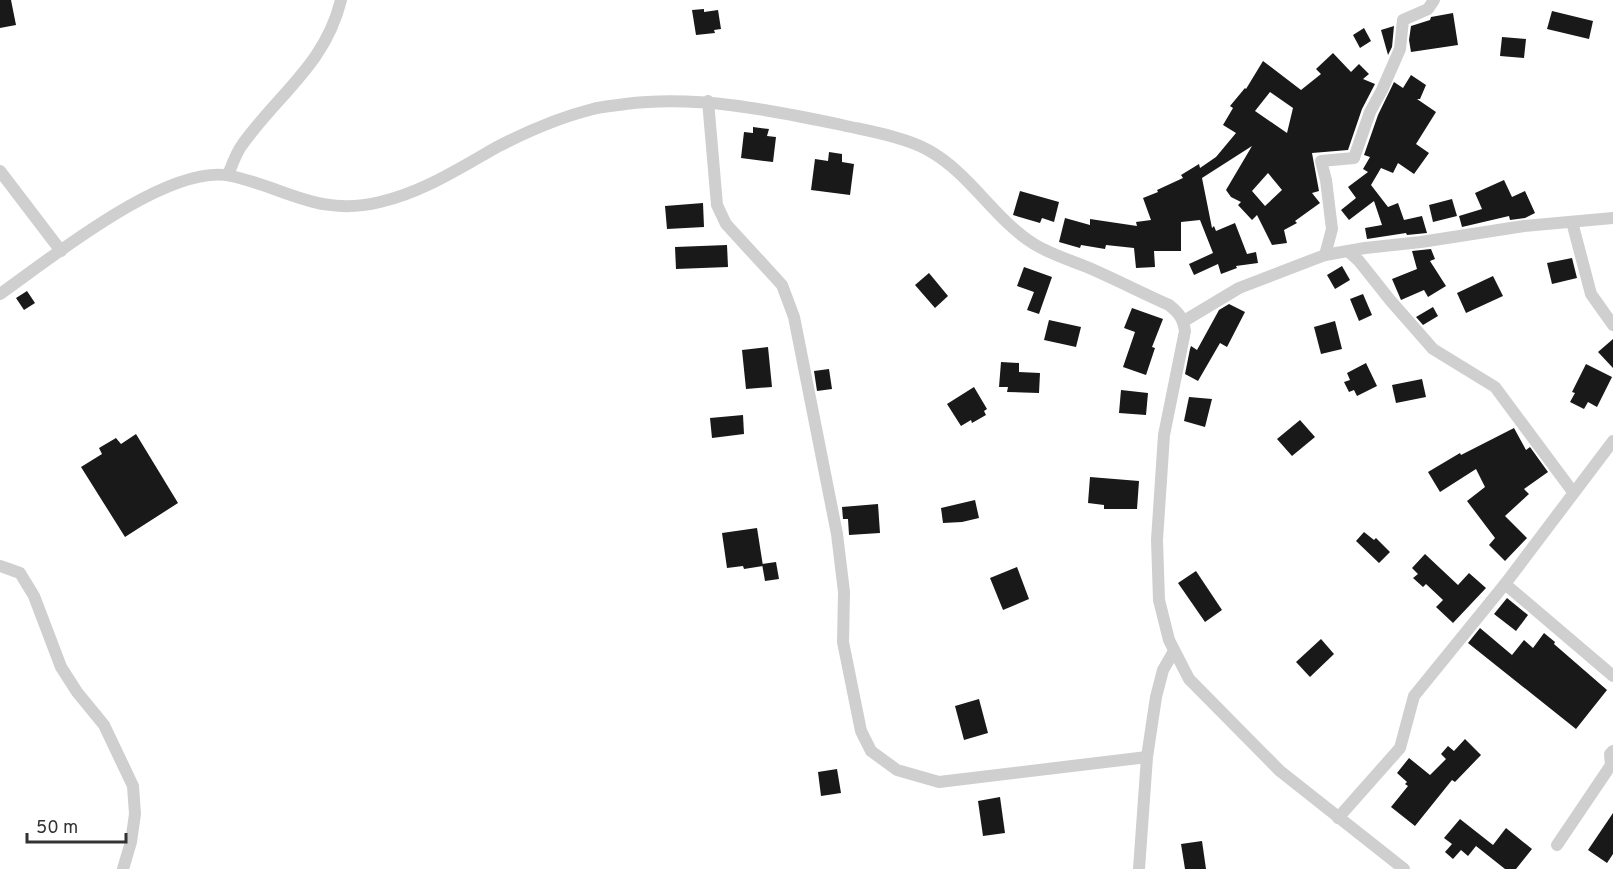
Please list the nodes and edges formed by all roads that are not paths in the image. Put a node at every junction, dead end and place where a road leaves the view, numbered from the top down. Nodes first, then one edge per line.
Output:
1 (341, 0) edge
2 (1434, 0) edge
3 (708, 101) junction
4 (0, 171) edge
5 (228, 175) junction
6 (1613, 218) edge
7 (1572, 222) junction
8 (1348, 250) junction
9 (61, 251) junction
10 (1325, 255) junction
11 (0, 294) edge
12 (1184, 321) junction
13 (1613, 325) edge
14 (1613, 441) edge
15 (1573, 492) junction
16 (0, 566) edge
17 (1505, 584) junction
18 (1174, 651) junction
19 (1613, 676) edge
20 (1613, 751) edge
21 (1148, 757) junction
22 (1338, 818) junction
23 (1557, 845) dead end
24 (123, 869) edge
25 (1139, 869) edge
26 (1404, 869) edge

1 - 5 street
2 - 10 street
3 - 5 street
3 - 12 street
3 - 21 street
4 - 9 street
5 - 9 street
6 - 7 street
7 - 8 street
7 - 13 street
8 - 10 street
8 - 15 street
9 - 11 street
10 - 12 street
12 - 18 street
14 - 15 street
15 - 17 street
16 - 24 street
17 - 19 street
17 - 22 street
18 - 21 street
18 - 22 street
20 - 23 street
21 - 25 street
22 - 26 street

